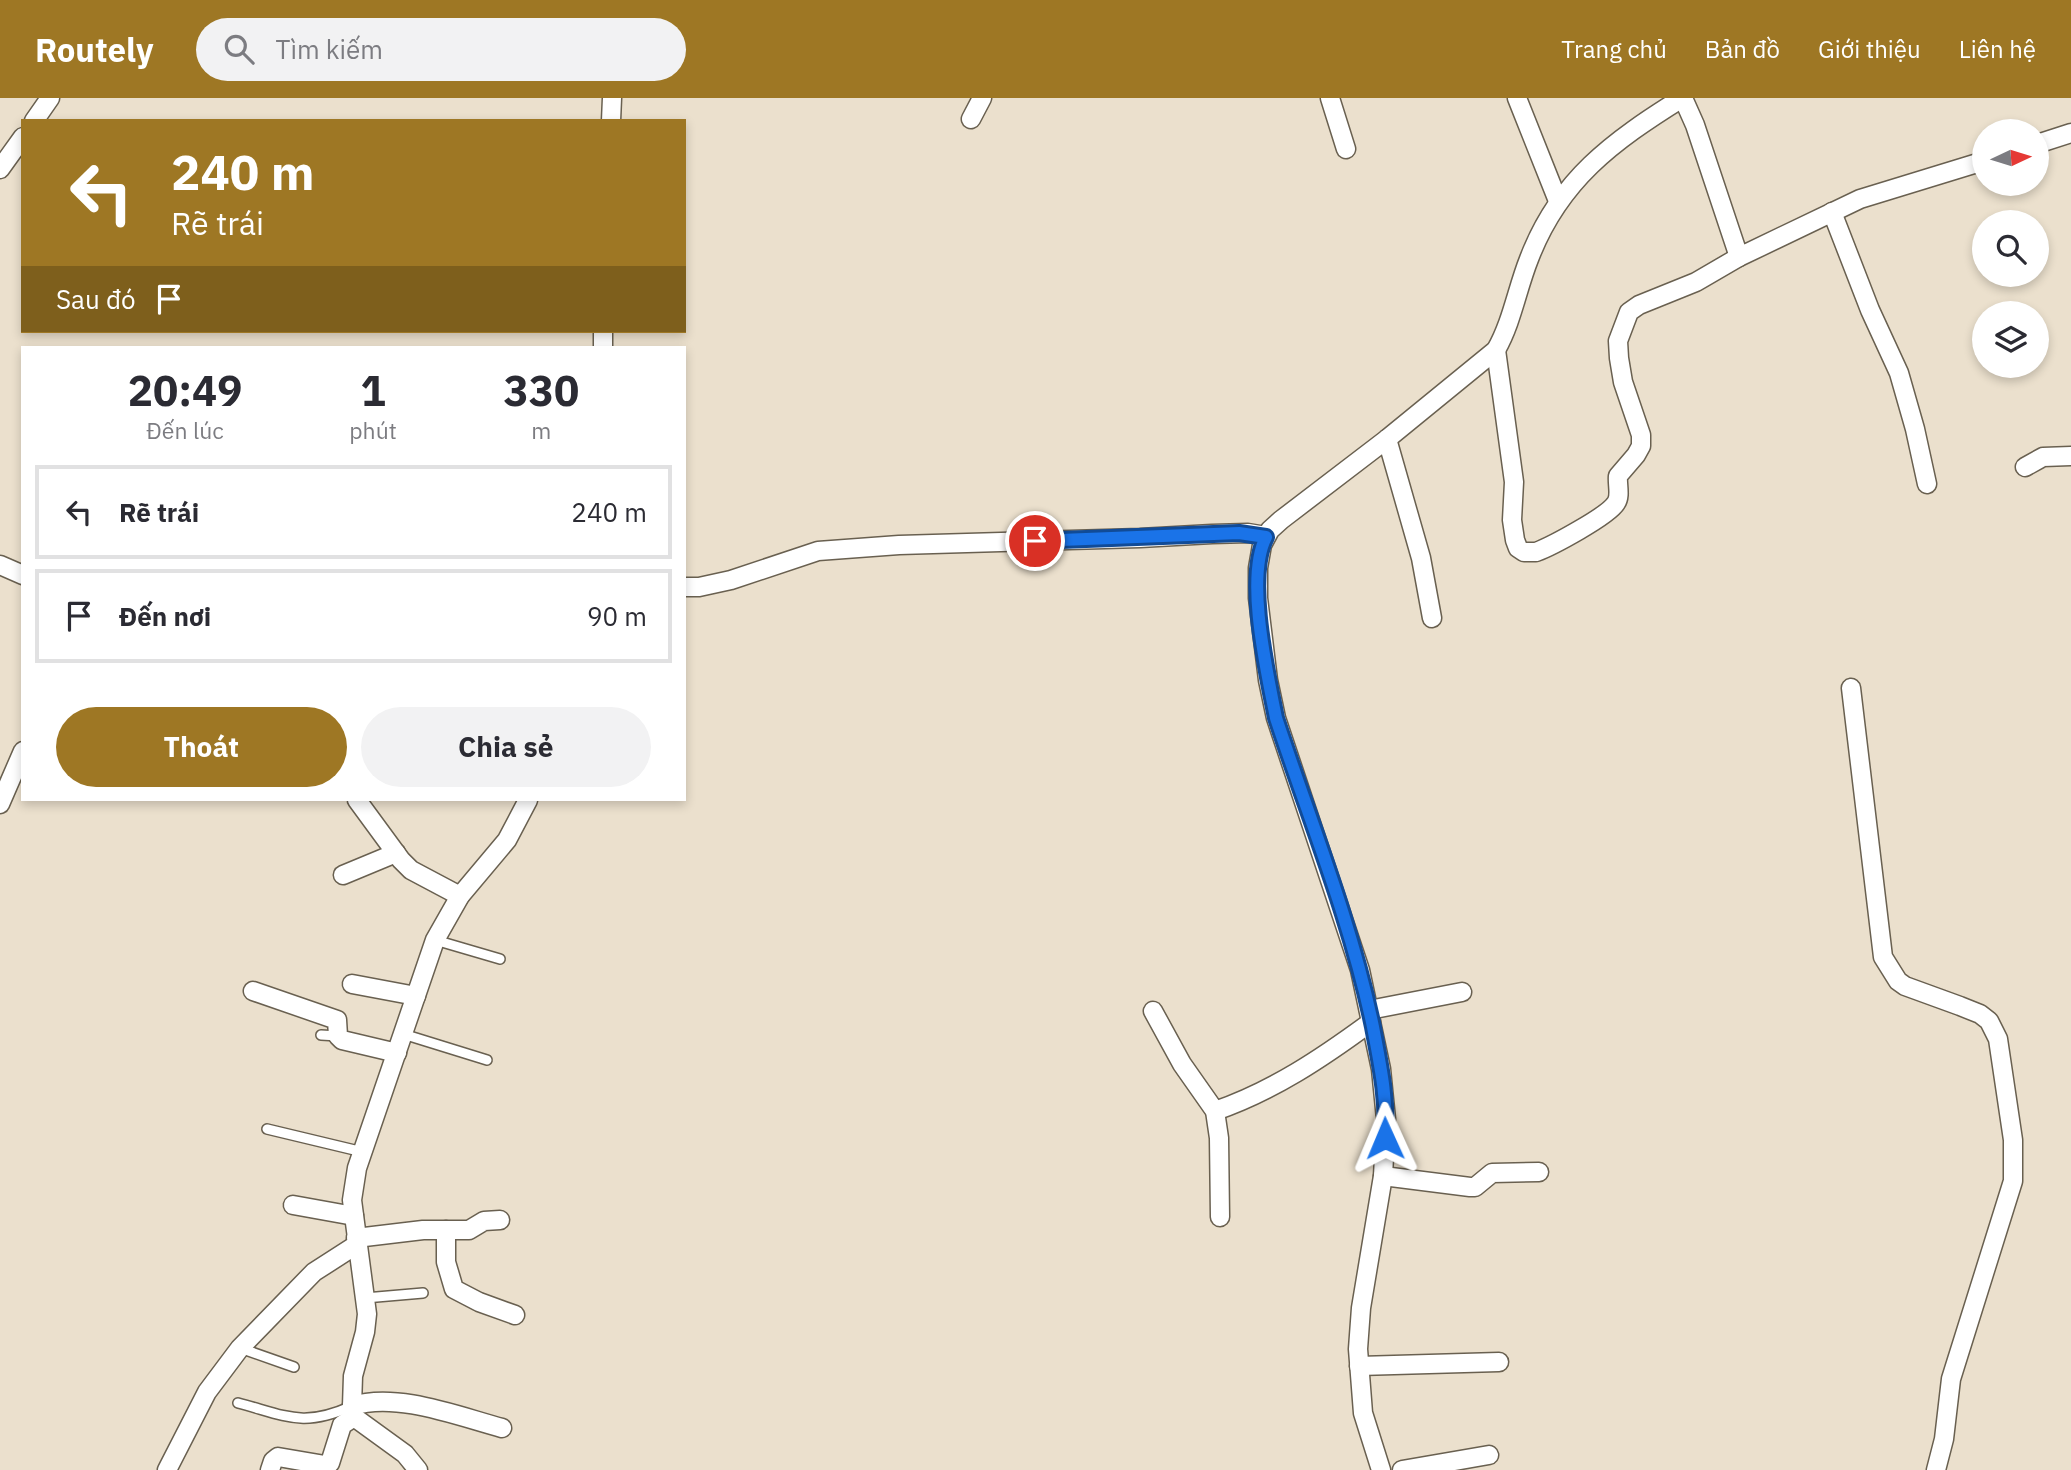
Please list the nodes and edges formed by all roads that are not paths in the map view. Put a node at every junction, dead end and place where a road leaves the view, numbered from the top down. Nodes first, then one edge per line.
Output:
1 (50, 98) edge
2 (612, 98) edge
3 (982, 98) edge
4 (1329, 98) edge
5 (1517, 98) edge
6 (1682, 98) edge
7 (35, 119) edge
8 (611, 119) edge
9 (971, 119) dead end
10 (2071, 133) edge
11 (21, 140) edge
12 (2049, 140) edge
13 (1346, 149) dead end
14 (1972, 165) edge
15 (0, 169) edge
16 (1558, 201) junction
17 (1832, 212) junction
18 (1739, 257) junction
19 (1496, 350) junction
20 (1387, 439) junction
21 (2071, 456) edge
22 (2025, 467) dead end
23 (1927, 484) dead end
24 (1266, 537) junction
25 (0, 565) edge
26 (21, 574) edge
27 (686, 587) edge
28 (1432, 618) dead end
29 (1851, 688) dead end
30 (21, 756) edge
31 (358, 801) edge
32 (527, 801) edge
33 (0, 804) edge
34 (396, 853) junction
35 (343, 875) dead end
36 (460, 896) junction
37 (435, 940) junction
38 (500, 959) dead end
39 (352, 984) dead end
40 (253, 991) dead end
41 (1462, 992) dead end
42 (416, 996) junction
43 (1153, 1012) dead end
44 (1370, 1016) junction
45 (403, 1034) junction
46 (397, 1053) junction
47 (487, 1060) dead end
48 (1215, 1111) junction
49 (267, 1129) dead end
50 (363, 1152) junction
51 (1539, 1172) dead end
52 (1383, 1176) junction
53 (293, 1205) dead end
54 (354, 1216) junction
55 (1220, 1217) dead end
56 (499, 1220) dead end
57 (446, 1230) junction
58 (356, 1242) junction
59 (423, 1293) dead end
60 (365, 1298) junction
61 (515, 1315) dead end
62 (240, 1348) junction
63 (1499, 1362) dead end
64 (1359, 1366) junction
65 (294, 1367) dead end
66 (238, 1403) dead end
67 (353, 1411) junction
68 (502, 1428) dead end
69 (1489, 1455) dead end
70 (167, 1470) edge
71 (270, 1470) edge
72 (418, 1470) edge
73 (1381, 1470) edge
74 (1402, 1470) edge
75 (1936, 1470) edge

1 - 7 street
2 - 8 street
3 - 9 street
4 - 13 street
5 - 16 street
6 - 16 street
6 - 18 street
10 - 12 street
11 - 15 street
14 - 17 street
16 - 19 street
17 - 18 street
17 - 23 street
18 - 19 street
19 - 20 street
20 - 24 street
20 - 28 street
21 - 22 street
24 - 27 street
24 - 44 street
25 - 26 street
29 - 75 street
30 - 33 street
31 - 34 street
32 - 36 street
34 - 35 street
34 - 36 street
36 - 37 street
37 - 38 lane
37 - 42 street
39 - 42 street
40 - 46 street
41 - 44 street
42 - 45 street
43 - 48 street
44 - 48 street
44 - 52 street
45 - 46 street
45 - 47 lane
46 - 50 street
48 - 55 street
49 - 50 lane
50 - 54 street
51 - 52 street
52 - 64 street
53 - 54 street
54 - 58 street
56 - 57 street
57 - 58 street
57 - 61 street
58 - 60 street
58 - 62 street
59 - 60 lane
60 - 67 street
62 - 65 lane
62 - 70 street
63 - 64 street
64 - 73 street
66 - 67 lane
67 - 68 street
67 - 71 street
67 - 72 street
69 - 74 street

